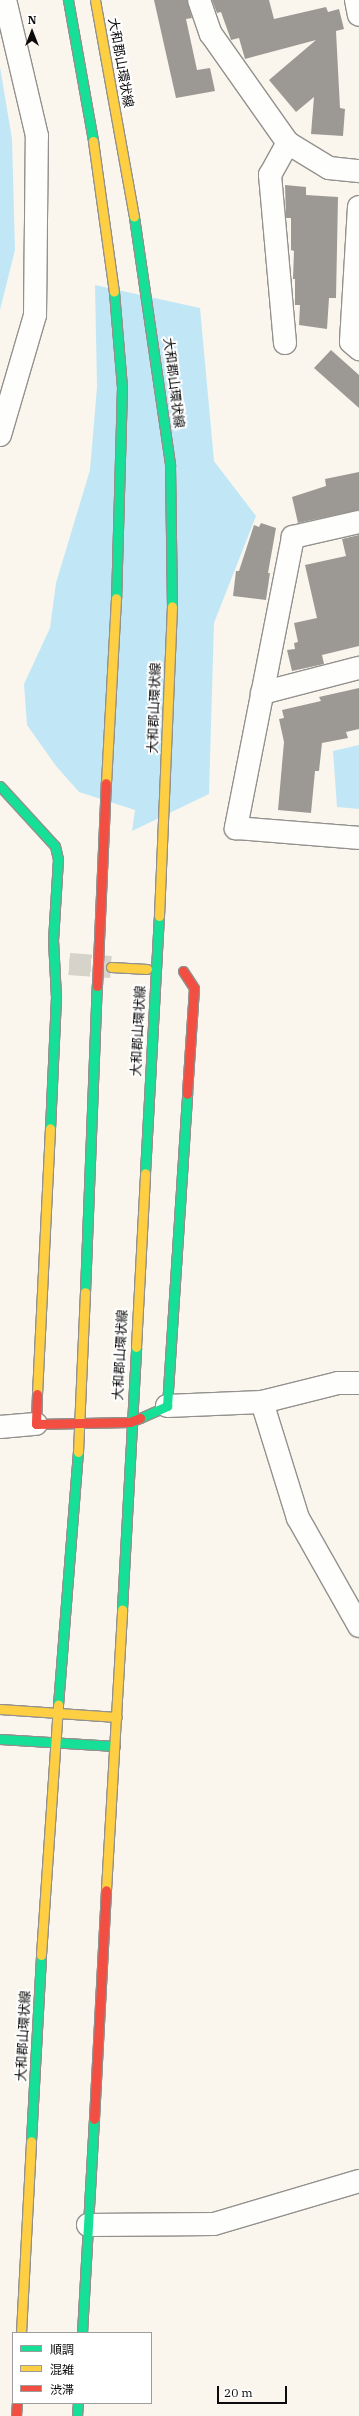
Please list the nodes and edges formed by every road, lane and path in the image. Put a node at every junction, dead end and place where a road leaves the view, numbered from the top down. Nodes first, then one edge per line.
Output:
1 (5, 0) edge
2 (68, 0) edge
3 (95, 0) edge
4 (199, 0) edge
5 (356, 0) edge
6 (359, 15) edge
7 (288, 143) junction
8 (359, 171) edge
9 (359, 207) edge
10 (285, 343) dead end
11 (356, 345) edge
12 (0, 435) edge
13 (359, 522) edge
14 (359, 668) edge
15 (262, 693) junction
16 (0, 786) edge
17 (359, 838) edge
18 (111, 967) tunnel mouth
19 (147, 969) dead end
20 (183, 971) dead end
21 (359, 1383) edge
22 (262, 1402) junction
23 (167, 1406) junction
24 (80, 1422) junction
25 (130, 1422) junction
26 (36, 1424) junction
27 (0, 1427) edge
28 (359, 1626) edge
29 (0, 1710) edge
30 (55, 1713) junction
31 (117, 1717) junction
32 (0, 1739) edge
33 (53, 1741) junction
34 (115, 1746) junction
35 (359, 2181) edge
36 (88, 2224) junction
37 (21, 2332) edge
38 (82, 2332) edge
39 (17, 2404) edge
40 (78, 2404) edge
41 (16, 2416) edge
42 (77, 2416) edge

1 - 12 street
2 - 24 main road, 大和郡山環状線
3 - 25 main road, 大和郡山環状線
4 - 7 street
5 - 6 street
7 - 8 street
7 - 10 street
9 - 11 street
13 - 15 street
14 - 15 street
15 - 17 street
16 - 26 main road
18 - 19 main road, 大和郡山環状線
20 - 23 main road
21 - 22 street
22 - 23 street
22 - 28 street
23 - 25 main road
24 - 25 main road
24 - 26 main road
24 - 30 main road, 大和郡山環状線
25 - 31 main road, 大和郡山環状線
26 - 27 street
29 - 30 main road
30 - 31 main road
30 - 33 main road, 大和郡山環状線
31 - 34 main road, 大和郡山環状線
32 - 33 main road
33 - 34 main road
33 - 37 main road, 大和郡山環状線
34 - 36 main road, 大和郡山環状線
35 - 36 street
36 - 38 main road, 大和郡山環状線
39 - 41 main road
40 - 42 main road

